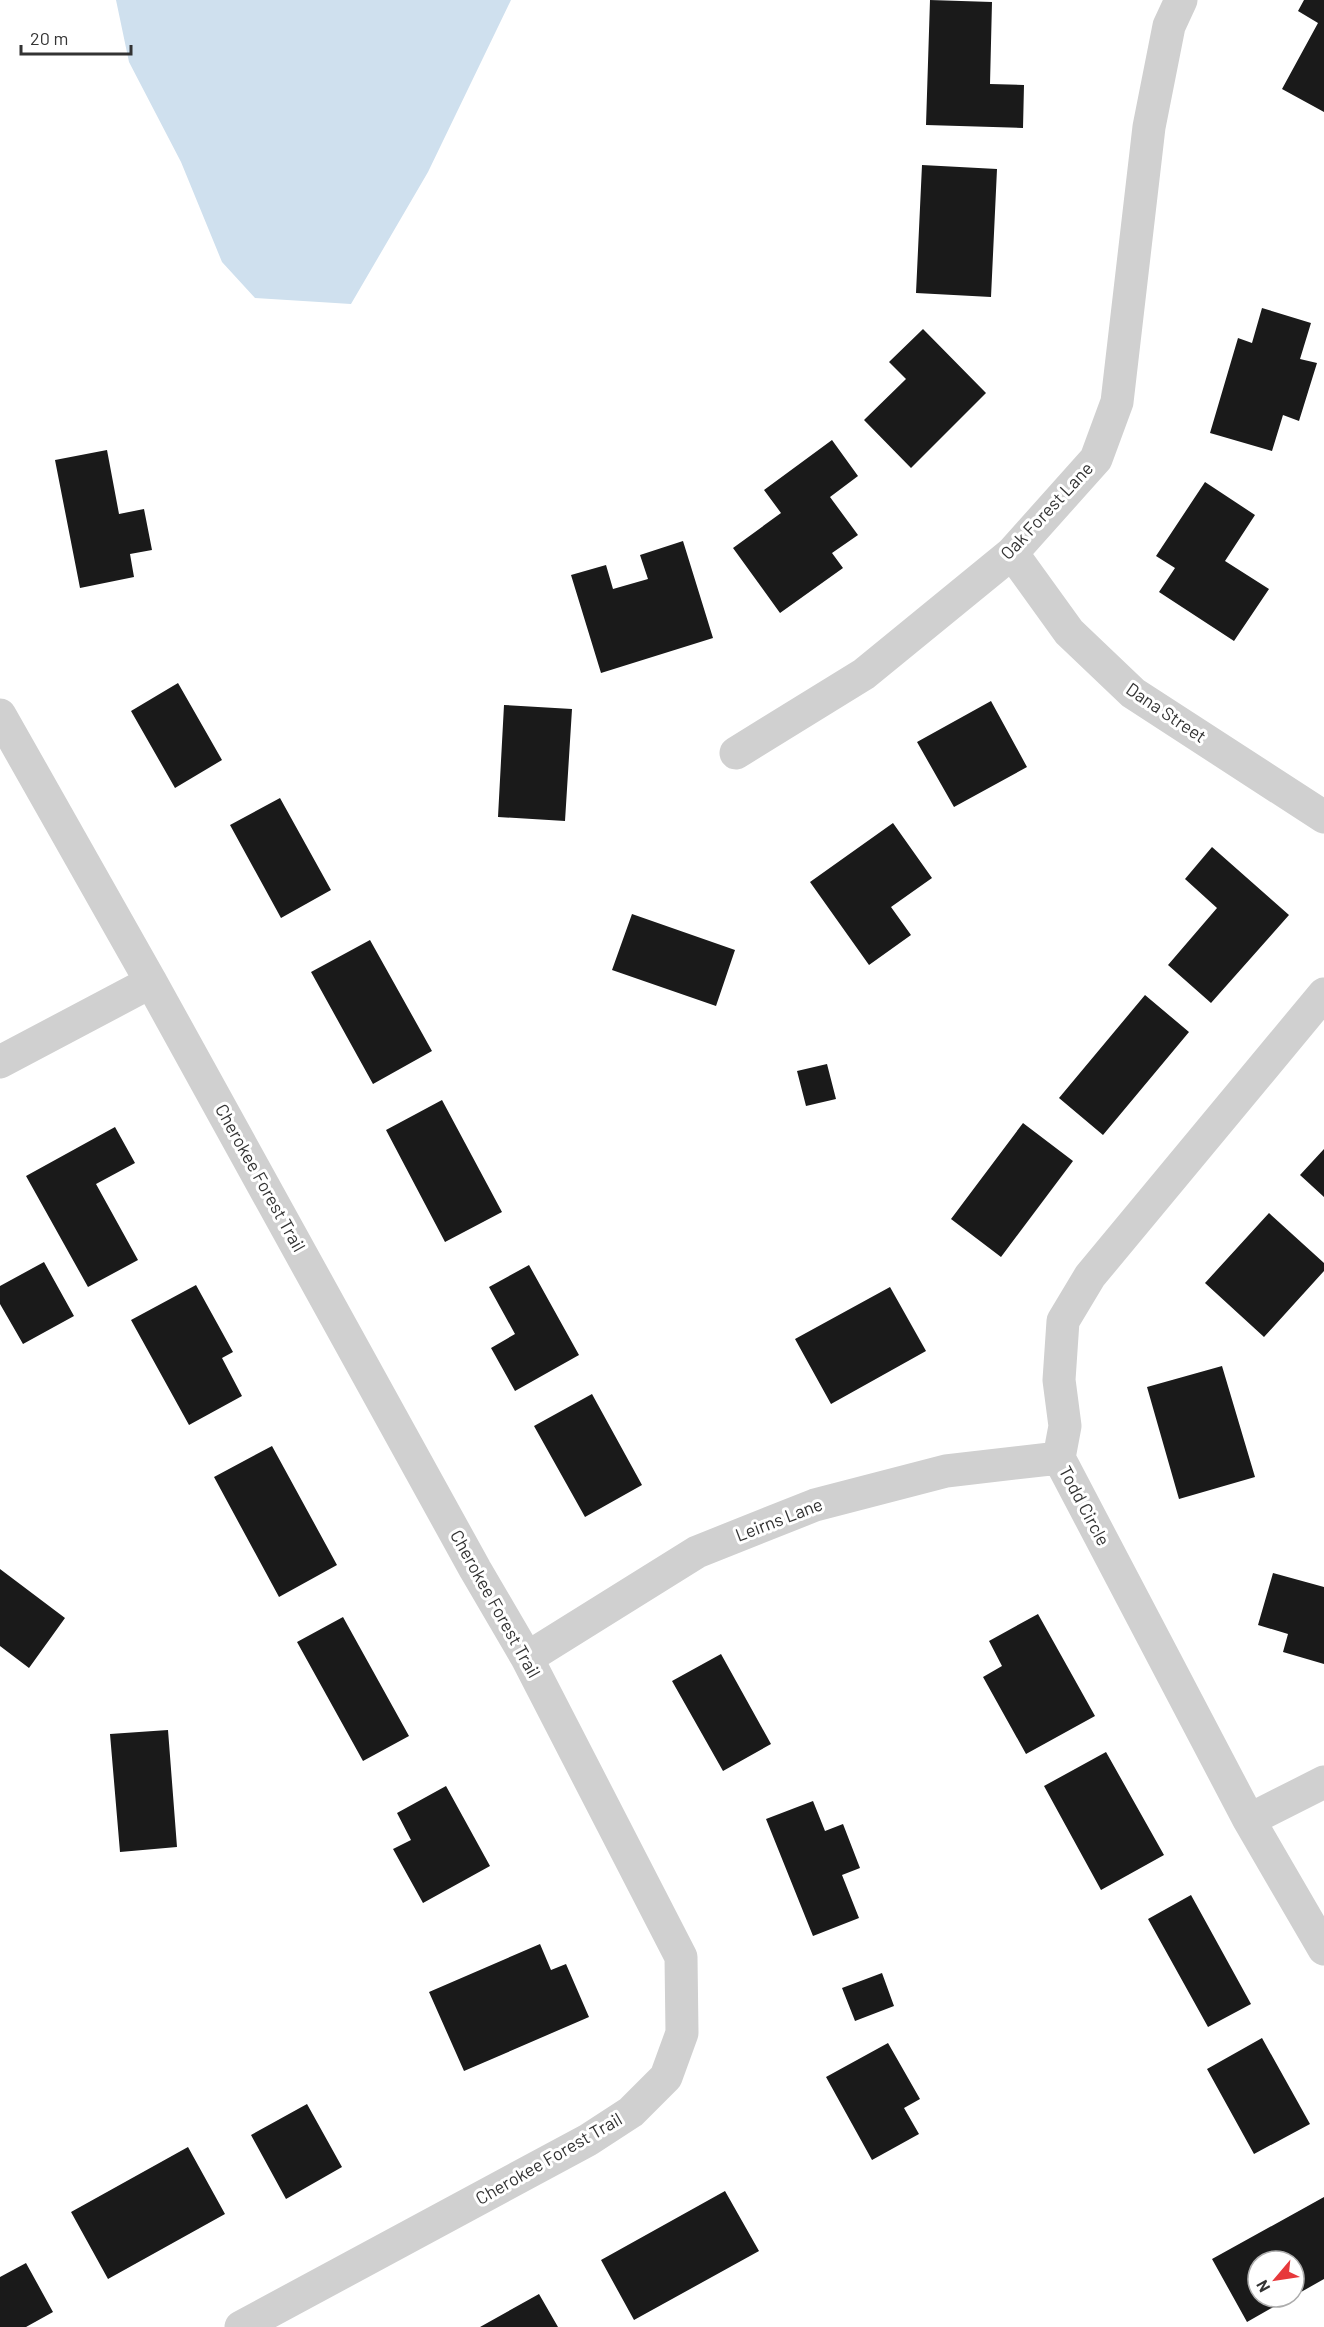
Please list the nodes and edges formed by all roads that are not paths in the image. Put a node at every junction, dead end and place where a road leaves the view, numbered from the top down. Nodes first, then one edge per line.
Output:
1 (1181, 0) edge
2 (1012, 553) junction
3 (0, 715) edge
4 (736, 753) dead end
5 (1324, 817) edge
6 (152, 982) junction
7 (1324, 994) edge
8 (0, 1062) edge
9 (1059, 1458) junction
10 (527, 1658) junction
11 (1324, 1782) edge
12 (1249, 1820) junction
13 (1324, 1949) edge
14 (241, 2327) edge

1 - 2 street, Oak Forest Lane
2 - 4 street, Oak Forest Lane
2 - 5 street, Dana Street
3 - 6 street, Cherokee Forest Trail
6 - 8 street
6 - 10 street, Cherokee Forest Trail
7 - 9 street, Todd Circle
9 - 10 street, Leirns Lane
9 - 12 street, Todd Circle
10 - 14 street, Cherokee Forest Trail
11 - 12 street
12 - 13 street, Todd Circle

